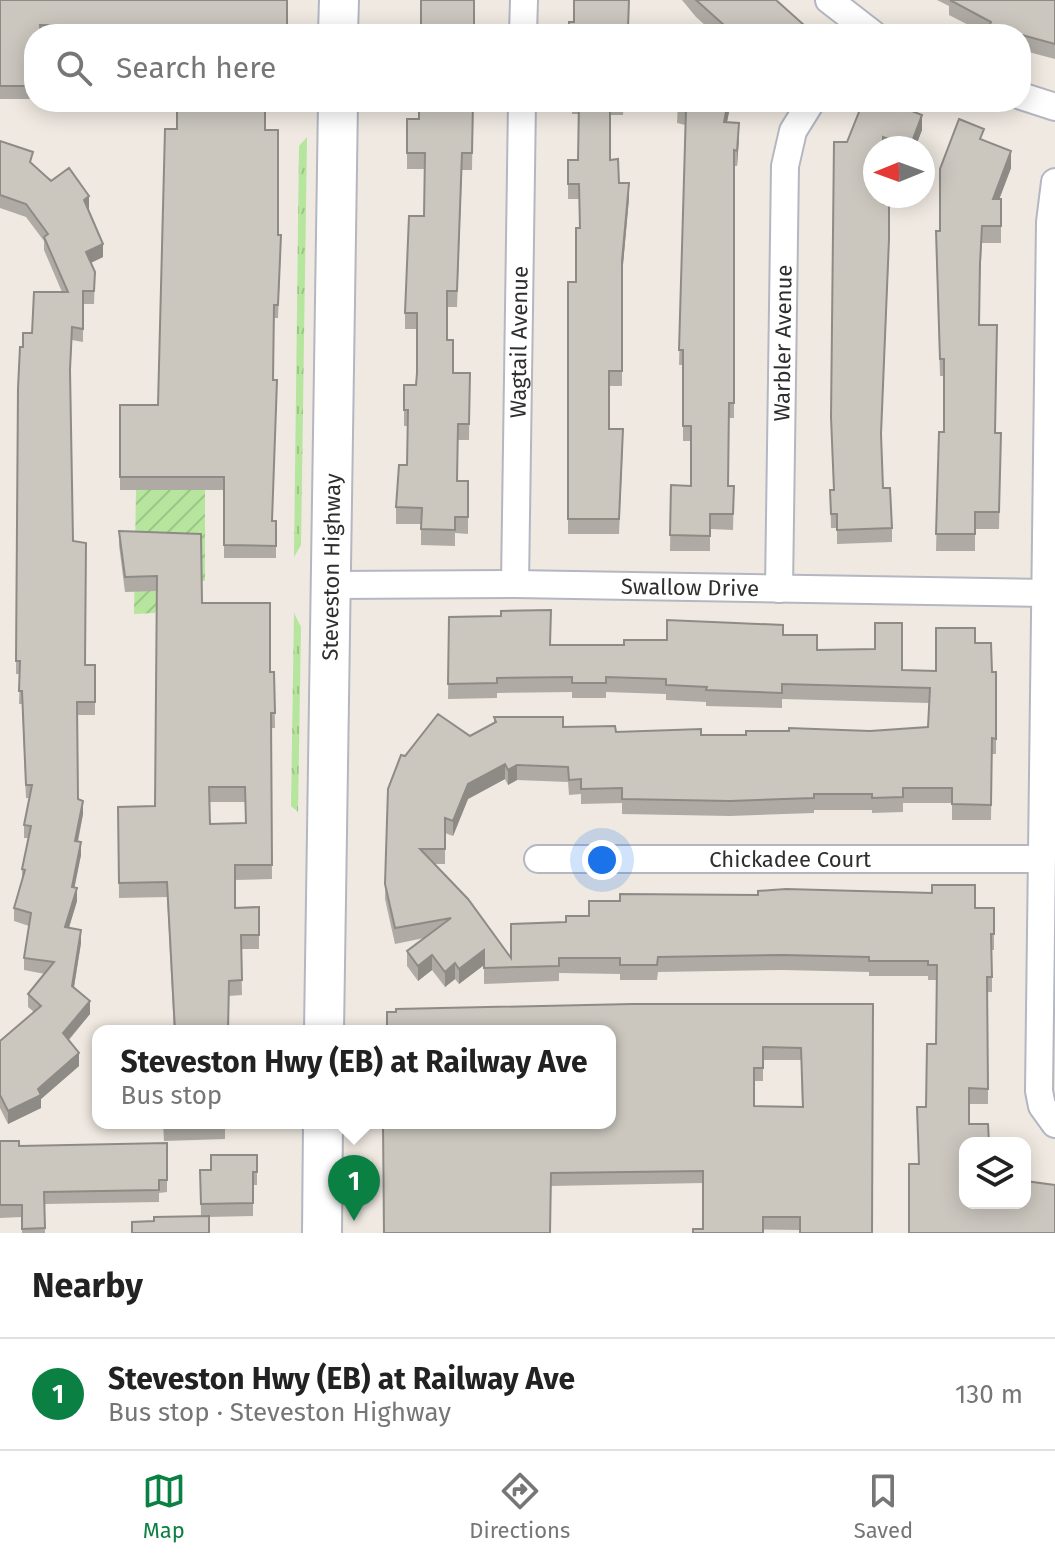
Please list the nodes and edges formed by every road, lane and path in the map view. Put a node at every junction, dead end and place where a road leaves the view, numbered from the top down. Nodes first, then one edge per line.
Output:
1 (339, 0) edge
2 (524, 0) edge
3 (829, 0) edge
4 (338, 24) edge
5 (523, 24) edge
6 (855, 24) edge
7 (1031, 99) edge
8 (1055, 107) edge
9 (338, 112) edge
10 (522, 112) edge
11 (805, 112) edge
12 (1055, 182) edge
13 (515, 584) junction
14 (332, 585) junction
15 (779, 589) junction
16 (1047, 593) junction
17 (538, 859) dead end
18 (1041, 859) junction
19 (324, 1025) edge
20 (1055, 1124) edge
21 (323, 1129) edge
22 (322, 1233) edge

1 - 4 main road
2 - 5 street
3 - 6 street
7 - 8 street
9 - 14 main road, Steveston Highway
10 - 13 street, Wagtail Avenue
11 - 15 street, Warbler Avenue
12 - 16 street
13 - 14 street, Swallow Drive
13 - 15 street, Swallow Drive
14 - 19 main road, Steveston Highway
15 - 16 street, Swallow Drive
16 - 18 street
17 - 18 street, Chickadee Court
18 - 20 street
21 - 22 main road

